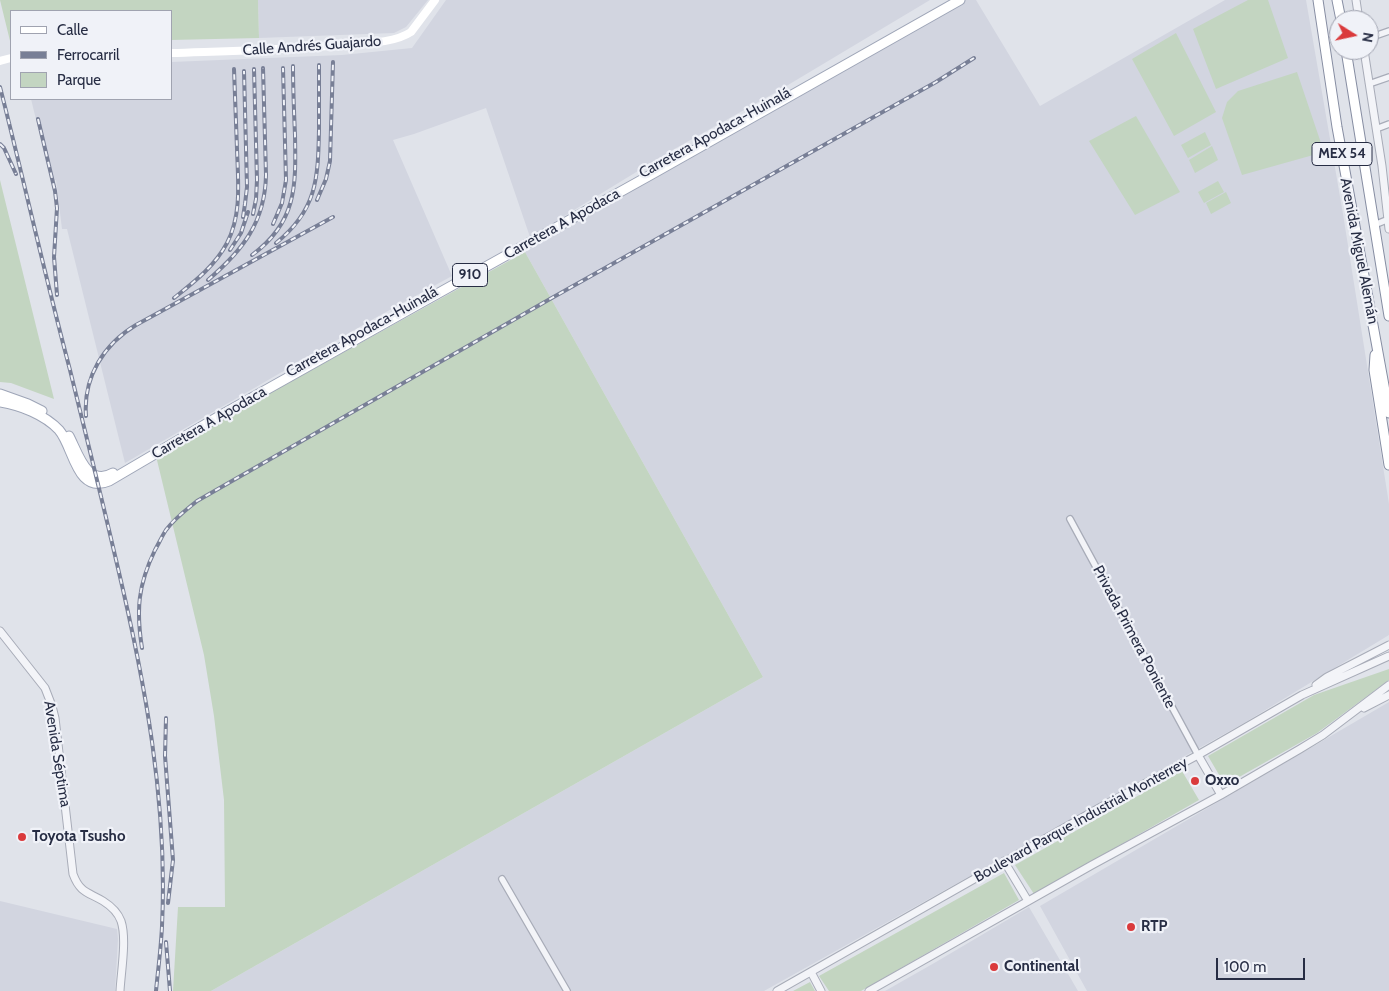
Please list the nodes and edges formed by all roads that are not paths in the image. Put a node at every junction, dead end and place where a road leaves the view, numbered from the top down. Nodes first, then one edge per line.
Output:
1 (435, 0) edge
2 (952, 0) edge
3 (960, 0) edge
4 (1318, 0) edge
5 (172, 53) edge
6 (1348, 60) edge
7 (1365, 60) edge
8 (1389, 77) edge
9 (1369, 84) junction
10 (1389, 124) edge
11 (1376, 129) junction
12 (1388, 220) edge
13 (1374, 225) junction
14 (1389, 229) edge
15 (1389, 316) edge
16 (1375, 334) junction
17 (0, 394) edge
18 (0, 402) edge
19 (1389, 414) edge
20 (1389, 465) edge
21 (1070, 519) dead end
22 (0, 631) edge
23 (1389, 645) edge
24 (1389, 656) edge
25 (1389, 685) edge
26 (1302, 695) junction
27 (1389, 695) edge
28 (1344, 720) junction
29 (1198, 755) junction
30 (1221, 795) junction
31 (1004, 861) junction
32 (502, 878) dead end
33 (1028, 901) junction
34 (811, 972) junction
35 (120, 991) edge
36 (567, 991) edge
37 (777, 991) edge
38 (821, 991) edge
39 (868, 991) edge

1 - 5 main road, Calle Andrés Guajardo
2 - 17 main road, Carretera Apodaca-Huinalá / 910
3 - 18 main road, Carretera A Apodaca / 910
4 - 16 main road, Avenida Miguel Alemán / MEX 54
6 - 13 main road, Avenida Miguel Alemán / MEX 54
7 - 9 street
8 - 9 street
9 - 11 street
10 - 11 street
11 - 12 street
12 - 13 street
12 - 14 street
13 - 15 main road, Avenida Miguel Alemán / MEX 54
16 - 19 main road, Avenida Miguel Alemán / MEX 54
16 - 20 main road
21 - 29 street, Privada Primera Poniente
22 - 35 street, Avenida Séptima
23 - 26 street
24 - 26 street, Boulevard Parque Industrial Monterrey
25 - 28 street
26 - 29 street, Boulevard Parque Industrial Monterrey
27 - 28 street
28 - 30 street
29 - 30 street
29 - 31 street, Boulevard Parque Industrial Monterrey
30 - 33 street
31 - 33 street
31 - 34 street, Boulevard Parque Industrial Monterrey
32 - 36 street
33 - 39 street
34 - 37 street, Boulevard Parque Industrial Monterrey
34 - 38 street

